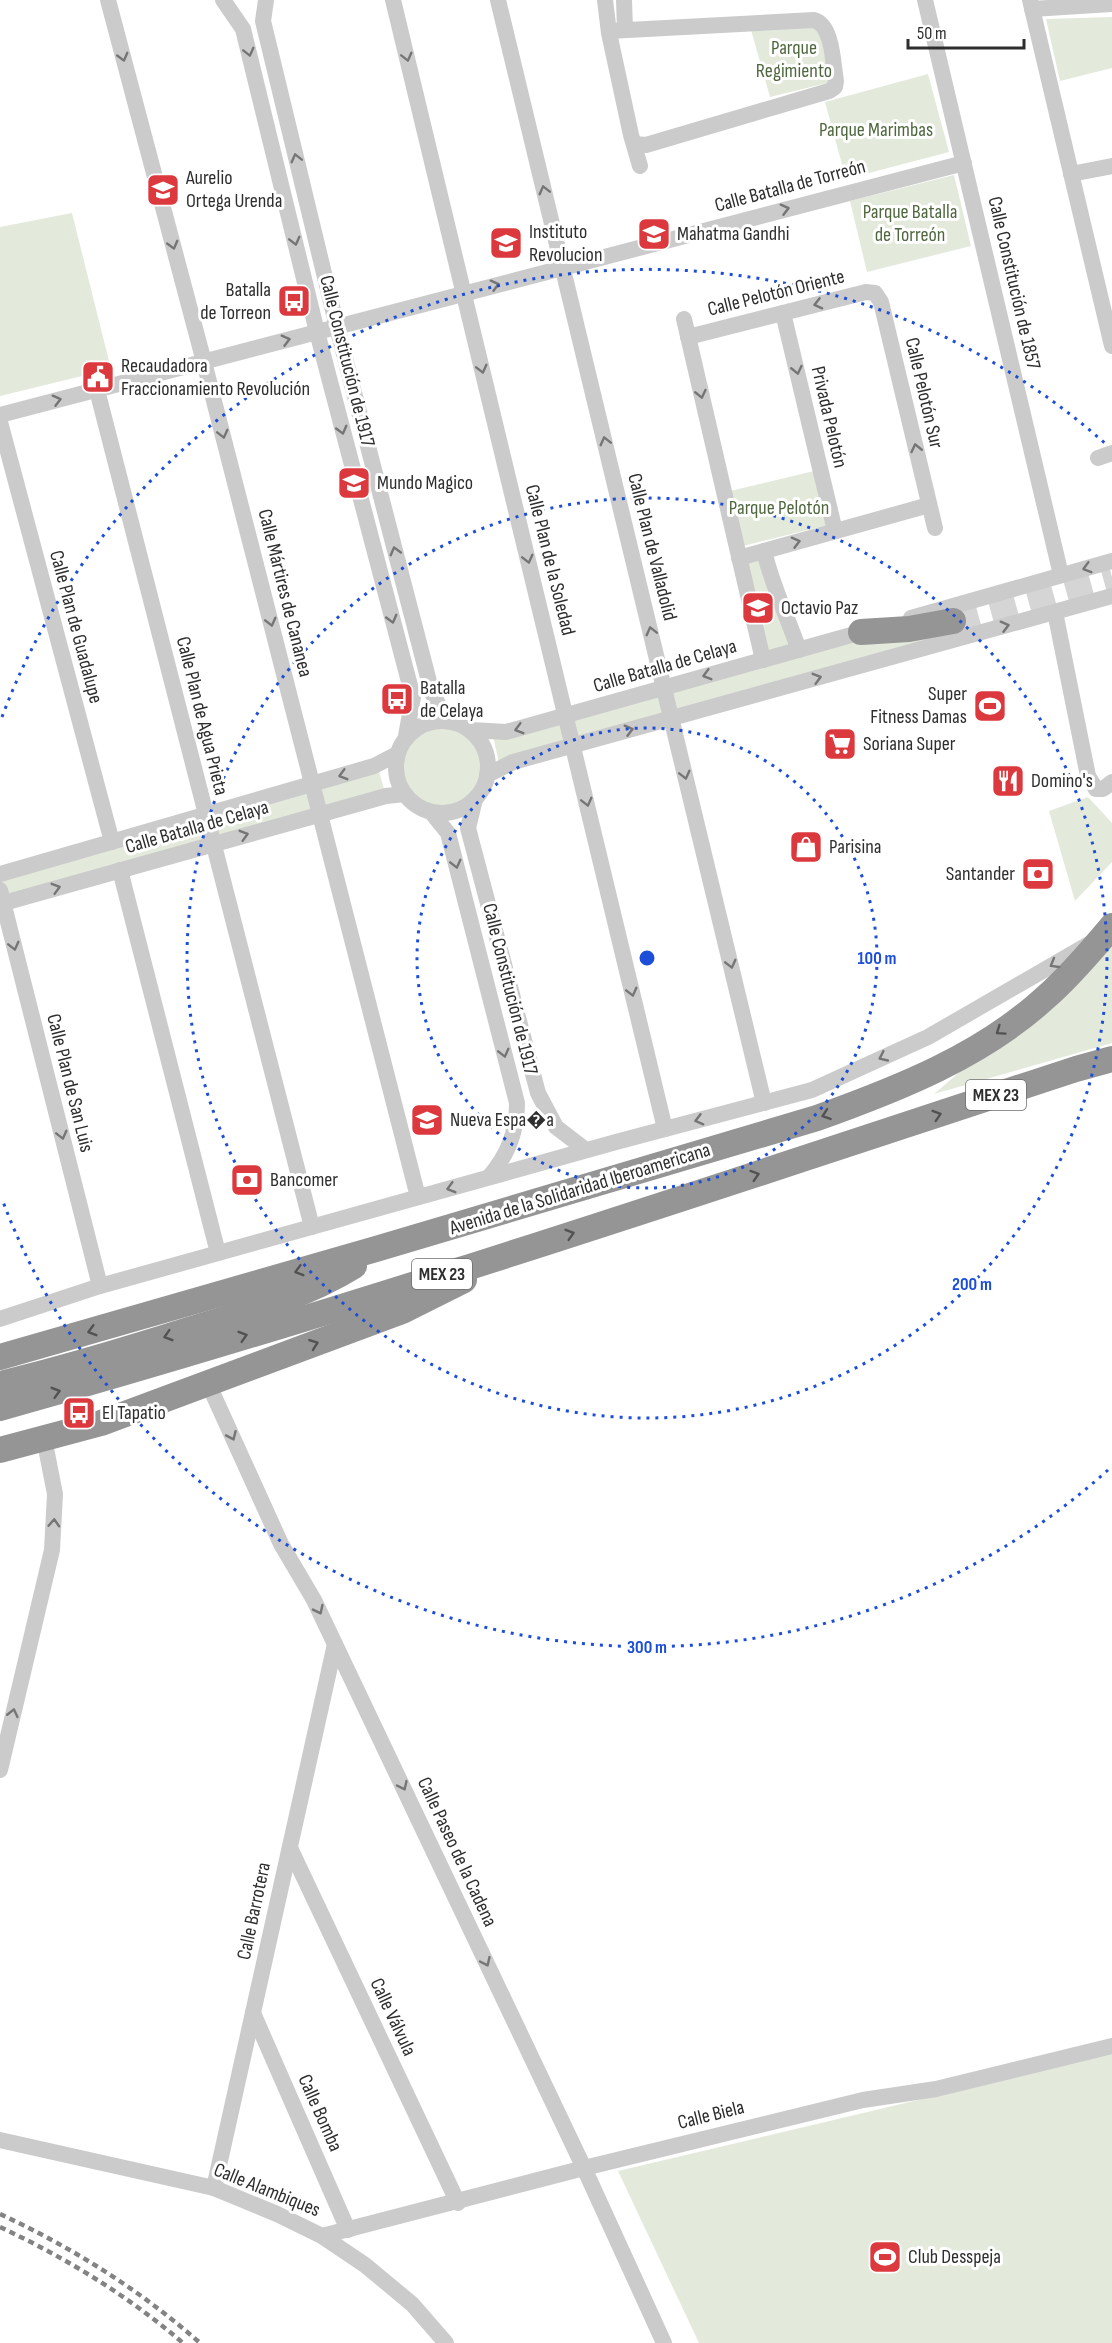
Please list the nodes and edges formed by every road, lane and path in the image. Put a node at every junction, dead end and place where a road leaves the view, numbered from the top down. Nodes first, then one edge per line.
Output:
1 (108, 0) edge
2 (223, 0) edge
3 (266, 0) edge
4 (393, 0) edge
5 (498, 0) edge
6 (605, 0) edge
7 (624, 0) edge
8 (925, 0) edge
9 (1053, 4) edge
10 (1112, 4) edge
11 (1031, 5) edge
12 (617, 30) junction
13 (635, 144) junction
14 (964, 162) junction
15 (640, 166) dead end
16 (1112, 166) edge
17 (1071, 174) junction
18 (563, 268) junction
19 (875, 293) joint
20 (464, 294) junction
21 (783, 313) junction
22 (684, 319) dead end
23 (337, 327) junction
24 (317, 332) junction
25 (688, 337) junction
26 (1112, 346) edge
27 (204, 362) junction
28 (97, 390) junction
29 (0, 415) edge
30 (0, 422) edge
31 (929, 505) junction
32 (935, 528) dead end
33 (835, 531) junction
34 (764, 551) junction
35 (739, 558) junction
36 (1112, 561) edge
37 (1061, 576) junction
38 (1112, 596) edge
39 (1054, 612) junction
40 (953, 621) tunnel mouth
41 (861, 632) junction
42 (799, 650) junction
43 (763, 660) junction
44 (664, 687) junction
45 (566, 715) junction
46 (672, 718) junction
47 (456, 722) junction
48 (471, 730) junction
49 (406, 736) junction
50 (573, 745) junction
51 (397, 754) junction
52 (487, 775) junction
53 (1112, 782) edge
54 (312, 784) junction
55 (405, 794) junction
56 (475, 799) junction
57 (431, 812) junction
58 (320, 814) junction
59 (206, 815) junction
60 (112, 842) junction
61 (213, 844) junction
62 (120, 870) junction
63 (0, 874) edge
64 (1, 899) edge
65 (1108, 930) edge
66 (1112, 1059) edge
67 (764, 1103) junction
68 (665, 1129) junction
69 (586, 1150) junction
70 (489, 1177) junction
71 (418, 1197) junction
72 (312, 1227) junction
73 (533, 1245) junction
74 (376, 1250) junction
75 (218, 1253) junction
76 (100, 1286) junction
77 (0, 1302) edge
78 (26, 1310) junction
79 (0, 1318) edge
80 (0, 1357) edge
81 (208, 1383) junction
82 (0, 1384) edge
83 (0, 1407) edge
84 (44, 1438) junction
85 (0, 1450) edge
86 (335, 1644) junction
87 (0, 1770) edge
88 (290, 1848) junction
89 (253, 2013) junction
90 (1112, 2046) edge
91 (0, 2140) edge
92 (584, 2168) junction
93 (214, 2188) junction
94 (458, 2203) junction
95 (348, 2229) junction
96 (322, 2236) junction
97 (446, 2343) edge
98 (664, 2343) edge

1 -> 27 street, Calle Mártires de Cananea
2 -> 24 street, Calle Constitución de 1917
23 -> 3 street, Calle Constitución de 1917
4 -> 20 street, Calle Plan de la Soledad
18 -> 5 street, Calle Plan de Valladolid
6 - 12 street
7 - 12 street
8 - 14 street, Calle Constitución de 1857
9 - 10 street
9 - 11 street
11 - 17 street
12 - 13 street
12 - 13 street
13 - 15 street
18 -> 14 street, Calle Batalla de Torreón
14 - 37 street, Calle Constitución de 1857
16 - 17 street
17 - 26 street
20 -> 18 street, Calle Batalla de Torreón
44 -> 18 street, Calle Plan de Valladolid
19 -> 21 street, Calle Pelotón Oriente
31 -> 19 street, Calle Pelotón Sur
20 - 23 street, Calle Batalla de Torreón
20 -> 45 street, Calle Plan de la Soledad
21 - 25 street, Calle Pelotón Oriente
21 -> 33 street, Privada Pelotón
22 - 25 street
23 - 24 street, Calle Batalla de Torreón
47 -> 23 street, Calle Constitución de 1917
27 -> 24 street, Calle Batalla de Torreón
24 -> 49 street, Calle Constitución de 1917
25 -> 35 street
27 - 28 street, Calle Batalla de Torreón
27 -> 54 street, Calle Mártires de Cananea
29 -> 28 street, Calle Batalla de Torreón
28 - 59 street, Calle Plan de Agua Prieta
30 - 60 street, Calle Plan de Guadalupe
31 - 32 street, Calle Pelotón Sur
31 - 33 street
34 -> 33 street
34 - 35 street
34 - 42 street
35 - 43 street
36 -> 37 street, Calle Batalla de Celaya
37 - 41 street, Calle Batalla de Celaya
38 - 39 street
46 -> 39 street
39 - 53 street
40 - 41 highway
41 - 42 street, Calle Batalla de Celaya
42 - 43 street, Calle Batalla de Celaya
43 -> 44 street, Calle Batalla de Celaya
44 - 45 street, Calle Batalla de Celaya
44 - 46 street, Calle Plan de Valladolid
45 -> 48 street, Calle Batalla de Celaya
45 - 50 street, Calle Plan de la Soledad
50 -> 46 street
46 -> 67 street, Calle Plan de Valladolid
47 - 48 street
47 - 49 street
48 - 52 street
49 - 51 street
50 - 52 street
50 -> 68 street, Calle Plan de la Soledad
51 -> 54 street, Calle Batalla de Celaya
51 - 55 street
52 - 56 street
54 - 58 street, Calle Mártires de Cananea
54 - 59 street, Calle Batalla de Celaya
55 - 57 street
55 - 58 street, Calle Batalla de Celaya
56 - 57 street
56 - 69 street, Calle Constitución de 1917
57 -> 70 street, Calle Constitución de 1917
61 -> 58 street, Calle Batalla de Celaya
58 - 71 street, Calle Mártires de Cananea
59 - 60 street, Calle Batalla de Celaya
59 - 61 street, Calle Plan de Agua Prieta
60 - 63 street, Calle Batalla de Celaya
61 - 62 street, Calle Batalla de Celaya
61 - 72 street, Calle Plan de Agua Prieta
64 -> 62 street, Calle Batalla de Celaya
62 - 75 street
64 -> 76 street, Calle Plan de San Luis
65 -> 67 street
65 -> 74 highway, Avenida de la Solidaridad Iberoamericana / MEX 23
73 -> 66 highway, Avenida de la Solidaridad Iberoamericana / MEX 23
67 -> 68 street
68 - 69 street
69 - 70 street
70 -> 71 street
71 - 72 street
72 - 75 street
81 -> 73 highway
83 -> 73 highway, Avenida de la Solidaridad Iberoamericana / MEX 23
74 -> 80 highway, Avenida de la Solidaridad Iberoamericana / MEX 23
74 -> 82 highway
75 - 76 street
76 - 78 street
77 - 78 street
78 - 79 street
81 - 84 highway
81 -> 86 street, Calle Paseo de la Cadena
84 - 85 highway
87 -> 84 street
86 - 88 street, Calle Barrotera
86 -> 92 street, Calle Paseo de la Cadena
88 - 89 street, Calle Barrotera
88 - 94 street, Calle Válvula
89 - 93 street, Calle Barrotera
89 - 95 street, Calle Bomba
90 - 92 street, Calle Biela
91 - 93 street, Calle Alambiques
92 - 94 street, Calle Biela
92 - 98 street, Calle Paseo de la Cadena
93 - 96 street, Calle Alambiques
94 - 95 street, Calle Biela
95 - 96 street, Calle Biela
96 - 97 street, Calle Alambiques

